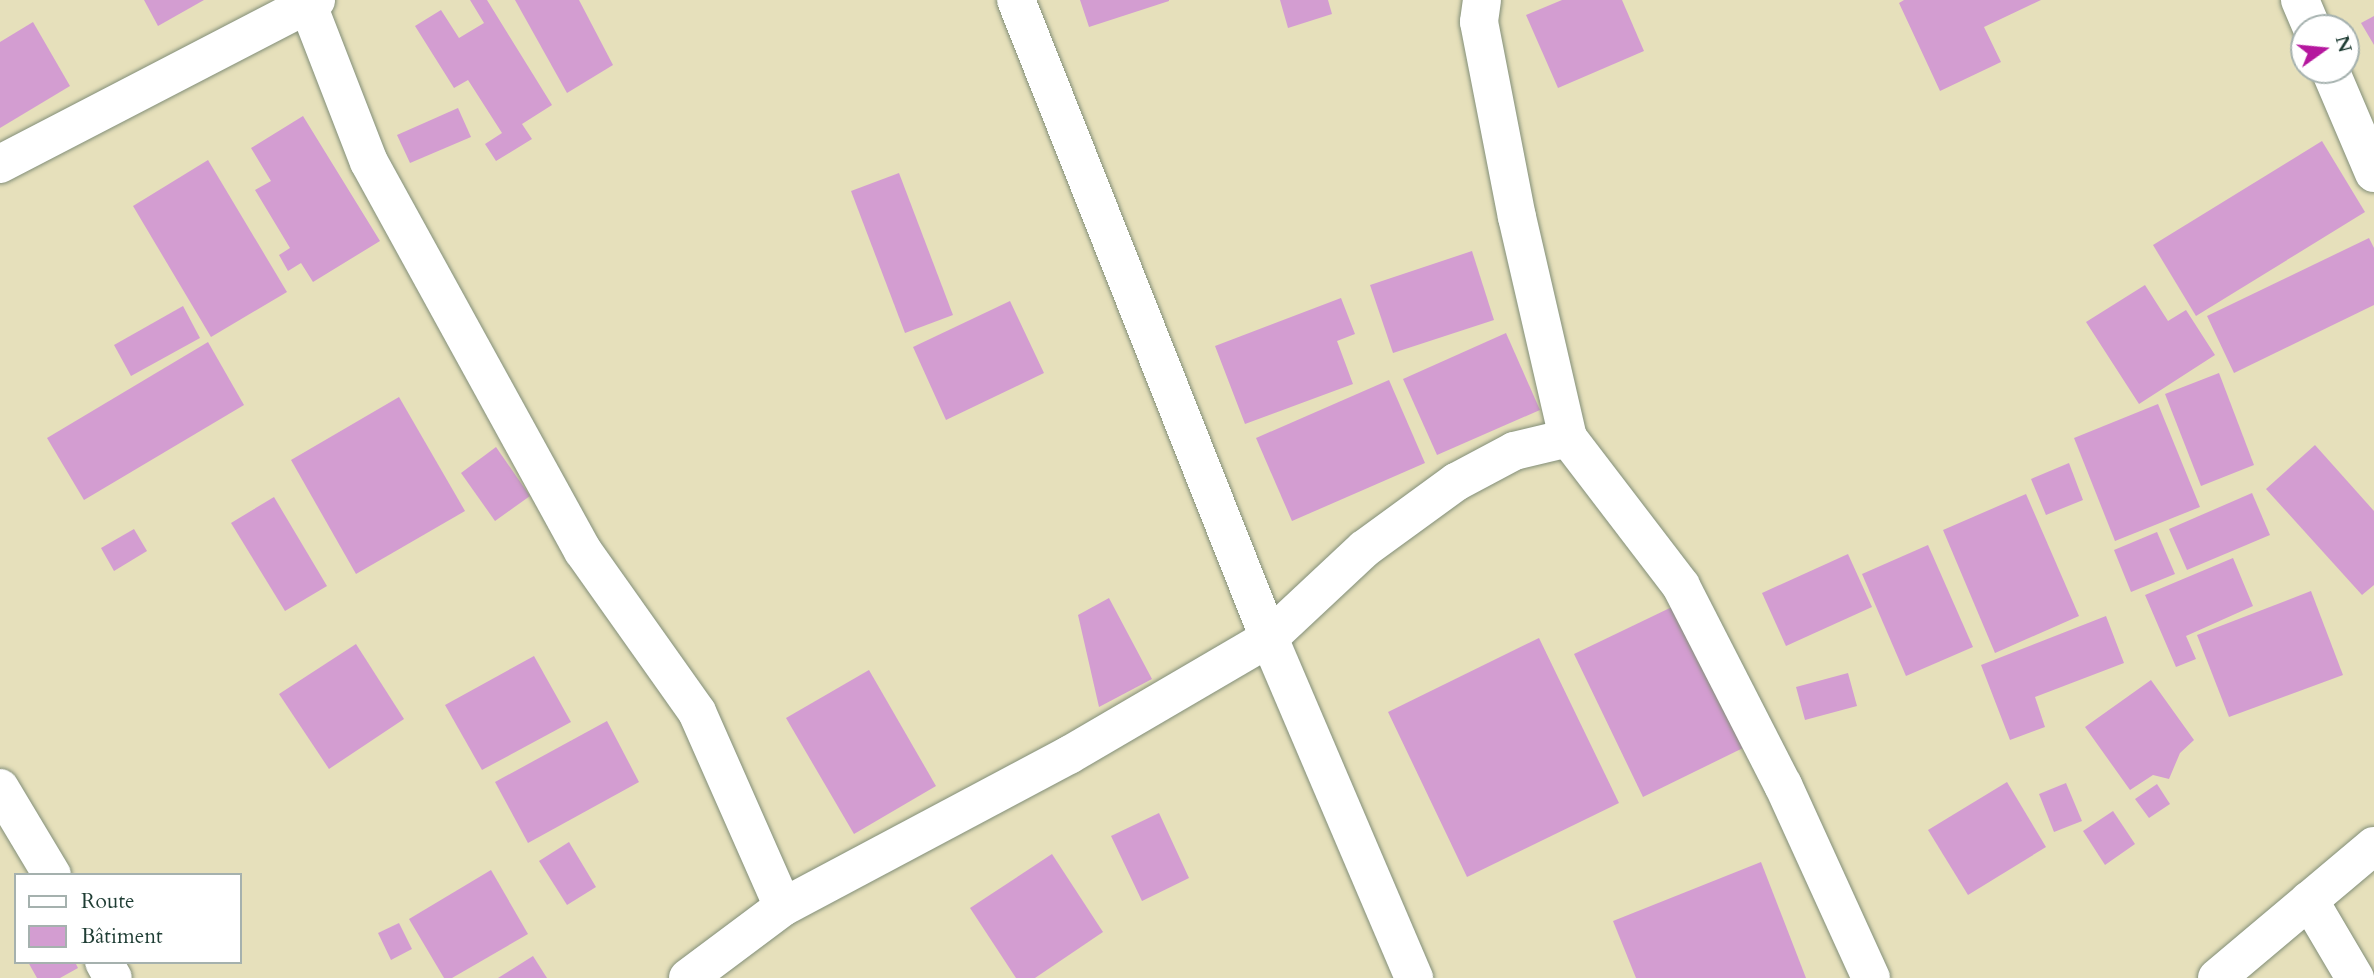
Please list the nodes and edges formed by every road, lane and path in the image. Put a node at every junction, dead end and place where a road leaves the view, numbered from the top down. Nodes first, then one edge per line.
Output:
1 (1016, 0) edge
2 (1482, 0) edge
3 (312, 3) edge
4 (2336, 84) edge
5 (0, 164) edge
6 (2374, 173) edge
7 (1568, 438) junction
8 (1269, 638) junction
9 (0, 788) edge
10 (2374, 846) edge
11 (51, 873) edge
12 (2309, 900) junction
13 (783, 907) junction
14 (688, 978) edge
15 (1414, 978) edge
16 (1871, 978) edge
17 (2217, 978) edge
18 (2355, 978) edge

1 - 8 street
2 - 7 street
3 - 5 street
3 - 13 street
4 - 6 street
7 - 8 street
7 - 16 street
8 - 13 street
8 - 15 street
9 - 11 street
10 - 12 street
12 - 17 street
12 - 18 street
13 - 14 street

